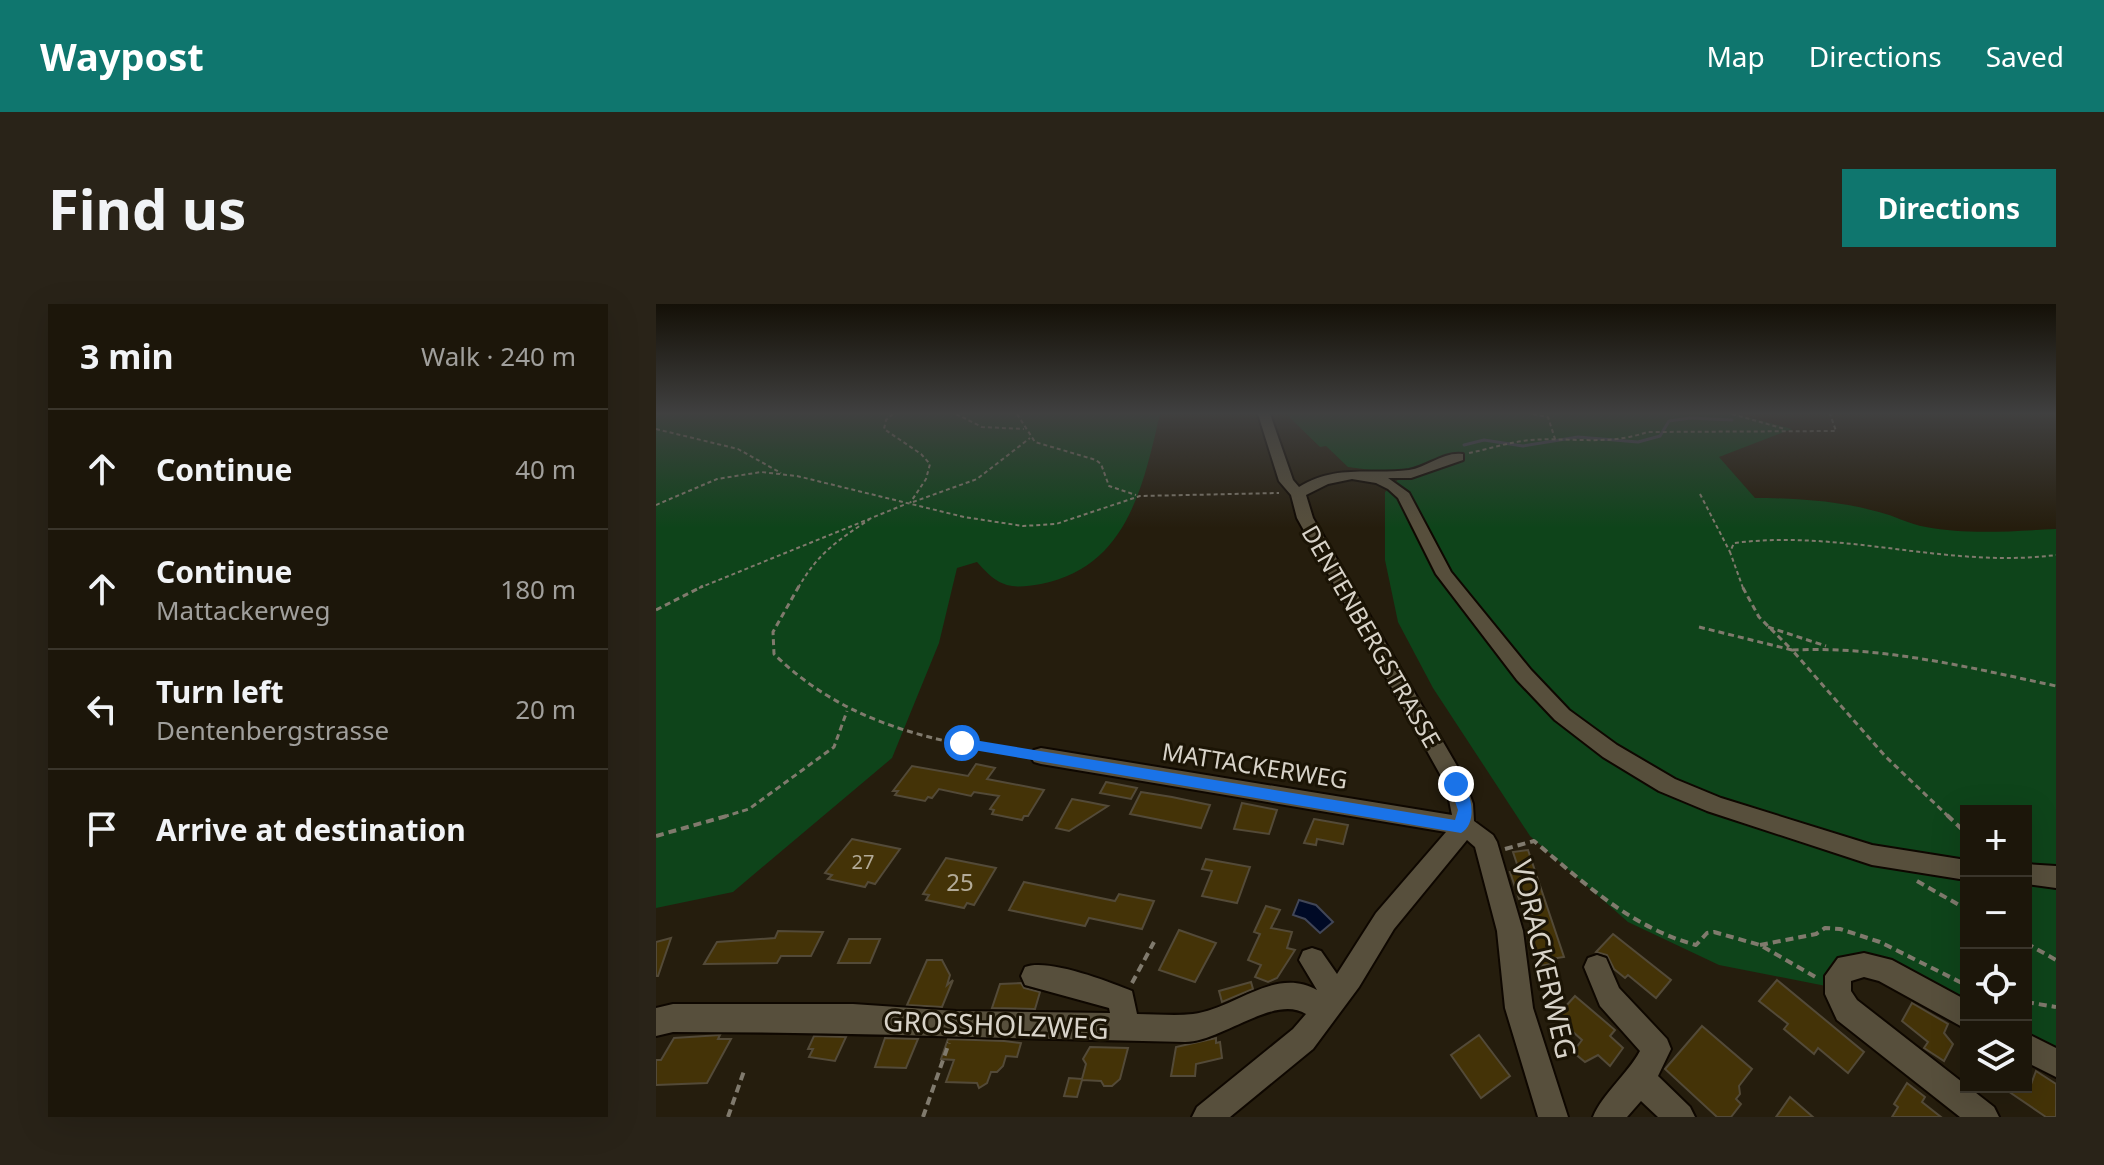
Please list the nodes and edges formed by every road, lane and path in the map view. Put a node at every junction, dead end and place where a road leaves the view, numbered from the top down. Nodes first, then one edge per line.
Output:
1 (744, 452) edge
2 (918, 452) edge
3 (1012, 452) edge
4 (1070, 452) edge
5 (1276, 452) edge
6 (1474, 452) edge
7 (1458, 457) joint
8 (1363, 470) junction
9 (781, 473) junction
10 (1298, 494) junction
11 (1700, 494) dead end
12 (1140, 496) junction
13 (910, 503) junction
14 (656, 505) edge
15 (870, 519) junction
16 (1730, 552) junction
17 (2056, 555) edge
18 (656, 610) edge
19 (1765, 626) junction
20 (1699, 627) dead end
21 (1829, 647) junction
22 (1792, 650) junction
23 (2056, 686) edge
24 (847, 711) junction
25 (1054, 762) joint
26 (1461, 827) junction
27 (1960, 827) edge
28 (656, 836) edge
29 (1512, 847) dead end
30 (1960, 869) edge
31 (2032, 875) edge
32 (2056, 877) edge
33 (1912, 878) dead end
34 (1960, 906) edge
35 (1154, 942) dead end
36 (2032, 946) edge
37 (1312, 960) dead end
38 (2056, 960) edge
39 (1597, 967) dead end
40 (1034, 976) dead end
41 (1836, 988) junction
42 (1122, 1000) junction
43 (2032, 1003) edge
44 (2056, 1007) edge
45 (1325, 1010) junction
46 (1960, 1012) edge
47 (656, 1022) edge
48 (1125, 1029) junction
49 (948, 1044) dead end
50 (2032, 1050) edge
51 (2056, 1063) edge
52 (744, 1071) dead end
53 (1640, 1080) junction
54 (728, 1117) edge
55 (923, 1117) edge
56 (1207, 1117) edge
57 (1553, 1117) edge
58 (1608, 1117) edge
59 (1680, 1117) edge
60 (1984, 1117) edge

1 - 9 path
2 - 13 path
3 - 13 path
4 - 12 path
5 - 10 street
6 - 7 path
7 - 8 street
8 - 10 street, DENTENBERGSTRASSE
8 - 30 street, DENTENBERGSTRASSE
9 - 13 path
9 - 14 path
10 - 12 path
10 - 26 street, DENTENBERGSTRASSE
11 - 16 path
12 - 13 path
13 - 15 path
15 - 18 path
15 - 24 path
16 - 17 path
16 - 19 path
19 - 21 path
19 - 22 path
20 - 22 path
21 - 22 path
21 - 23 path
22 - 27 path
24 - 25 path
24 - 28 path
25 - 26 street, MATTACKERWEG
26 - 45 street
26 - 57 street, VORACKERWEG
29 - 41 path
31 - 32 street
33 - 34 path
35 - 42 path
36 - 38 path
37 - 45 street
39 - 53 street
40 - 42 street
41 - 46 street
41 - 60 street
42 - 48 street
43 - 44 path
45 - 48 street, GROSSHOLZWEG
45 - 56 street
47 - 48 street, GROSSHOLZWEG
49 - 55 path
50 - 51 street
52 - 54 path
53 - 58 street
53 - 59 street

